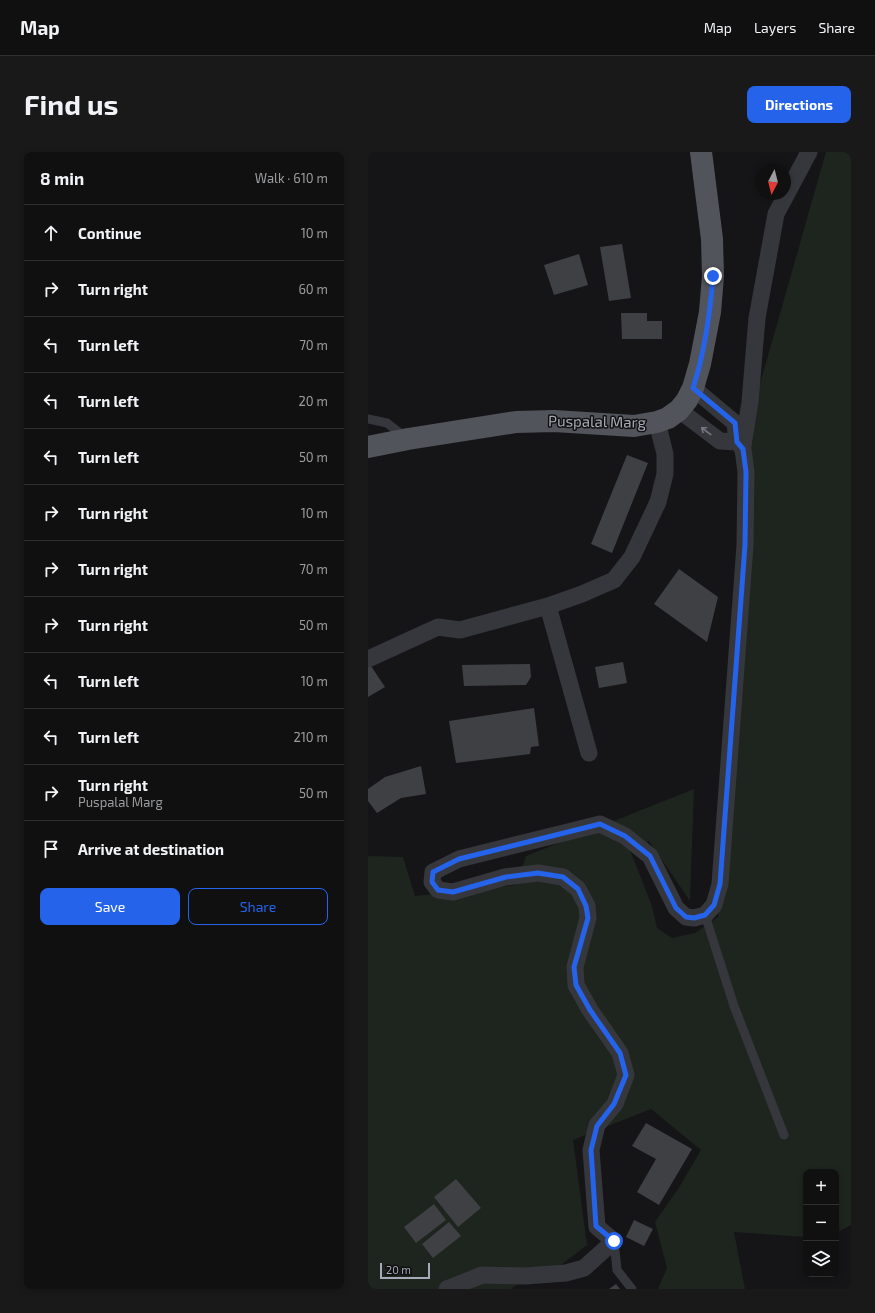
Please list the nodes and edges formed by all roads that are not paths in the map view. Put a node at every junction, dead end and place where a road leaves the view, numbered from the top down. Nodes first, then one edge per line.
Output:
1 (700, 152) edge
2 (809, 152) edge
3 (693, 388) junction
4 (679, 410) junction
5 (368, 418) edge
6 (657, 422) junction
7 (408, 439) junction
8 (740, 446) junction
9 (368, 447) edge
10 (548, 606) junction
11 (368, 659) edge
12 (589, 753) dead end
13 (705, 915) junction
14 (784, 1136) dead end
15 (614, 1241) junction
16 (447, 1289) edge
17 (632, 1289) edge

1 - 3 main road, Puspalal Marg
2 - 8 street
3 - 4 main road, Puspalal Marg
3 - 8 street
4 - 6 main road, Puspalal Marg
8 -> 4 street
5 - 7 lane
6 - 7 main road, Puspalal Marg
6 - 10 street
7 - 9 main road, Puspalal Marg
8 - 13 street
10 - 11 street
10 - 12 street
13 - 14 lane
13 - 15 street
15 - 16 street
15 - 17 lane

